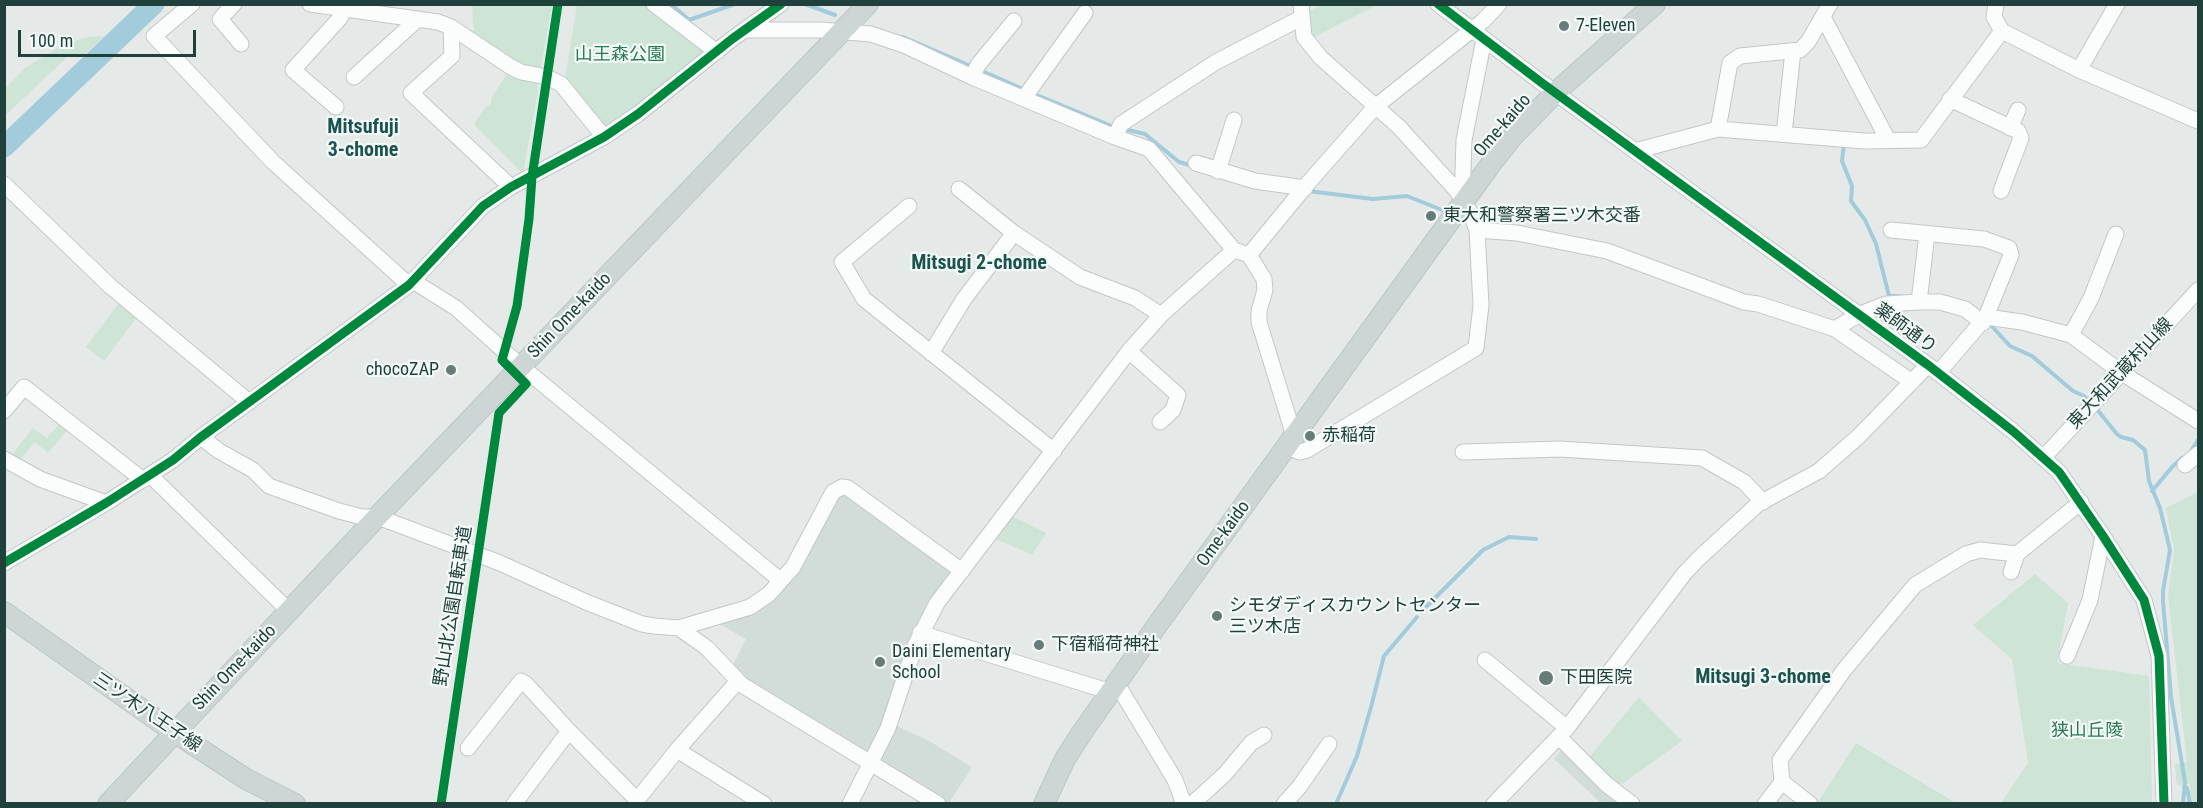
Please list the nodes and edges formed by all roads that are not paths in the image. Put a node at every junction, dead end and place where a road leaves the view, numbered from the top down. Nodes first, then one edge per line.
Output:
1 (192, 4) edge
2 (234, 4) edge
3 (310, 4) edge
4 (654, 4) edge
5 (781, 4) edge
6 (868, 4) edge
7 (1438, 4) edge
8 (1480, 4) edge
9 (1499, 4) edge
10 (1655, 4) edge
11 (1996, 4) edge
12 (2116, 4) edge
13 (337, 7) edge
14 (1301, 11) edge
15 (1827, 11) edge
16 (1084, 13) dead end
17 (418, 19) junction
18 (1014, 21) dead end
19 (451, 27) junction
20 (746, 30) junction
21 (1480, 30) junction
22 (843, 31) junction
23 (2002, 31) junction
24 (241, 44) dead end
25 (1793, 51) junction
26 (717, 52) junction
27 (2079, 70) junction
28 (975, 71) junction
29 (354, 77) dead end
30 (1556, 92) junction
31 (1028, 93) junction
32 (1950, 99) junction
33 (336, 107) dead end
34 (1375, 107) junction
35 (2018, 110) dead end
36 (1234, 120) dead end
37 (2199, 121) edge
38 (2010, 128) junction
39 (1718, 129) junction
40 (1118, 131) junction
41 (1784, 134) junction
42 (604, 136) junction
43 (1888, 140) junction
44 (1635, 151) junction
45 (1196, 163) dead end
46 (1218, 171) junction
47 (4, 184) edge
48 (511, 187) junction
49 (959, 189) dead end
50 (1302, 191) junction
51 (2001, 191) dead end
52 (1462, 202) junction
53 (909, 206) dead end
54 (1477, 230) junction
55 (1891, 230) dead end
56 (1014, 233) junction
57 (1927, 234) junction
58 (2116, 234) dead end
59 (1234, 250) junction
60 (1249, 255) junction
61 (411, 283) junction
62 (2199, 290) edge
63 (1919, 296) junction
64 (1161, 315) junction
65 (1858, 315) junction
66 (1985, 320) junction
67 (1835, 328) junction
68 (2071, 335) junction
69 (1129, 351) junction
70 (931, 353) junction
71 (522, 367) junction
72 (1933, 369) junction
73 (2122, 373) junction
74 (1912, 382) junction
75 (249, 402) junction
76 (4, 411) edge
77 (2199, 421) edge
78 (1160, 422) dead end
79 (201, 437) junction
80 (1290, 442) junction
81 (1054, 451) junction
82 (1462, 452) dead end
83 (2199, 454) edge
84 (2043, 458) junction
85 (4, 459) edge
86 (2185, 465) dead end
87 (147, 477) junction
88 (1763, 502) junction
89 (2080, 502) junction
90 (106, 503) junction
91 (377, 517) junction
92 (2103, 536) junction
93 (2017, 554) junction
94 (4, 563) edge
95 (962, 572) junction
96 (2010, 572) dead end
97 (780, 580) junction
98 (290, 611) junction
99 (4, 612) edge
100 (679, 628) junction
101 (920, 633) junction
102 (2067, 656) dead end
103 (1485, 660) dead end
104 (738, 681) junction
105 (1114, 688) junction
106 (569, 731) junction
107 (174, 732) junction
108 (1563, 732) junction
109 (1264, 735) dead end
110 (1329, 744) dead end
111 (468, 748) dead end
112 (677, 750) junction
113 (871, 763) junction
114 (1782, 782) junction
115 (274, 799) edge
116 (637, 802) edge
117 (108, 804) edge
118 (295, 804) edge
119 (514, 804) edge
120 (764, 804) edge
121 (850, 804) edge
122 (939, 804) edge
123 (1044, 804) edge
124 (1184, 804) edge
125 (1192, 804) edge
126 (1284, 804) edge
127 (1494, 804) edge
128 (1632, 804) edge
129 (1766, 804) edge
130 (1810, 804) edge
131 (2164, 804) edge

1 - 61 street
2 - 24 street
3 - 13 street
4 - 26 street
5 - 20 street
6 - 22 main road, Shin Ome-kaido
7 - 21 street, 薬師通り
8 - 21 street
9 - 21 street
10 - 30 main road, Ome-kaido
11 - 23 street
12 - 27 street
13 - 17 street
13 - 33 street
14 - 34 street
14 - 40 street
15 - 25 street
15 - 43 street
16 - 31 street
17 - 19 street
17 - 29 street
18 - 28 street
19 - 42 street
19 - 48 street
20 - 22 street
20 - 26 street
21 - 30 street, 薬師通り
21 - 34 street
21 - 52 street
22 - 28 street
22 - 71 main road, Shin Ome-kaido
23 - 27 street
23 - 32 street
25 - 39 street
25 - 41 street
26 - 42 street
27 - 37 street
28 - 31 street
30 - 44 street, 薬師通り
30 - 52 main road, Ome-kaido
31 - 40 street
32 - 38 street
32 - 43 street
34 - 50 street
34 - 52 street
35 - 38 street
36 - 46 street
38 - 51 street
39 - 41 street
39 - 44 street
40 - 59 street
41 - 43 street
42 - 48 street
44 - 65 street, 薬師通り
45 - 46 street
46 - 50 street
47 - 75 street
48 - 61 street
49 - 56 street
50 - 60 street
52 - 54 street
52 - 80 main road, Ome-kaido
53 - 70 street
54 - 67 street
54 - 80 street
55 - 57 street
56 - 64 street
56 - 70 street
57 - 63 street
57 - 66 street
58 - 68 street
59 - 60 street
59 - 64 street
60 - 80 street
61 - 71 street
61 - 75 street
62 - 73 street, 東大和武蔵村山線
63 - 65 street
63 - 66 street
64 - 69 street
65 - 67 street
65 - 72 street, 薬師通り
66 - 68 street
66 - 72 street
67 - 74 street
68 - 73 street
69 - 78 street
69 - 81 street
70 - 81 street
71 - 91 main road, Shin Ome-kaido
71 - 97 street
72 - 74 street
72 - 84 street, 薬師通り
73 - 77 street
73 - 84 street, 東大和武蔵村山線
74 - 88 street
75 - 79 street
76 - 87 street
79 - 87 street
79 - 91 street
80 - 105 main road, Ome-kaido
81 - 95 street
82 - 88 street
83 - 86 street
84 - 89 street, 薬師通り
85 - 90 street
87 - 90 street
87 - 98 street
88 - 108 street
89 - 92 street, 薬師通り
89 - 93 street
90 - 94 street
91 - 98 main road, Shin Ome-kaido
91 - 100 street
92 - 102 street
92 - 131 street, 薬師通り
93 - 96 street
93 - 114 street
95 - 97 street
95 - 101 street
97 - 100 street
98 - 107 main road, Shin Ome-kaido
99 - 107 main road, 三ツ木八王子線
100 - 104 street
101 - 105 street
101 - 113 street
103 - 108 street
104 - 112 street
104 - 113 street
105 - 123 main road, Ome-kaido
105 - 124 street
106 - 111 street
106 - 116 street
106 - 119 street
107 - 115 main road, 三ツ木八王子線
107 - 117 main road, Shin Ome-kaido
108 - 127 street
108 - 128 street
109 - 125 street
110 - 126 street
112 - 116 street
112 - 120 street
113 - 121 street
113 - 122 street
114 - 129 street
114 - 130 street
115 - 118 main road, 三ツ木八王子線

